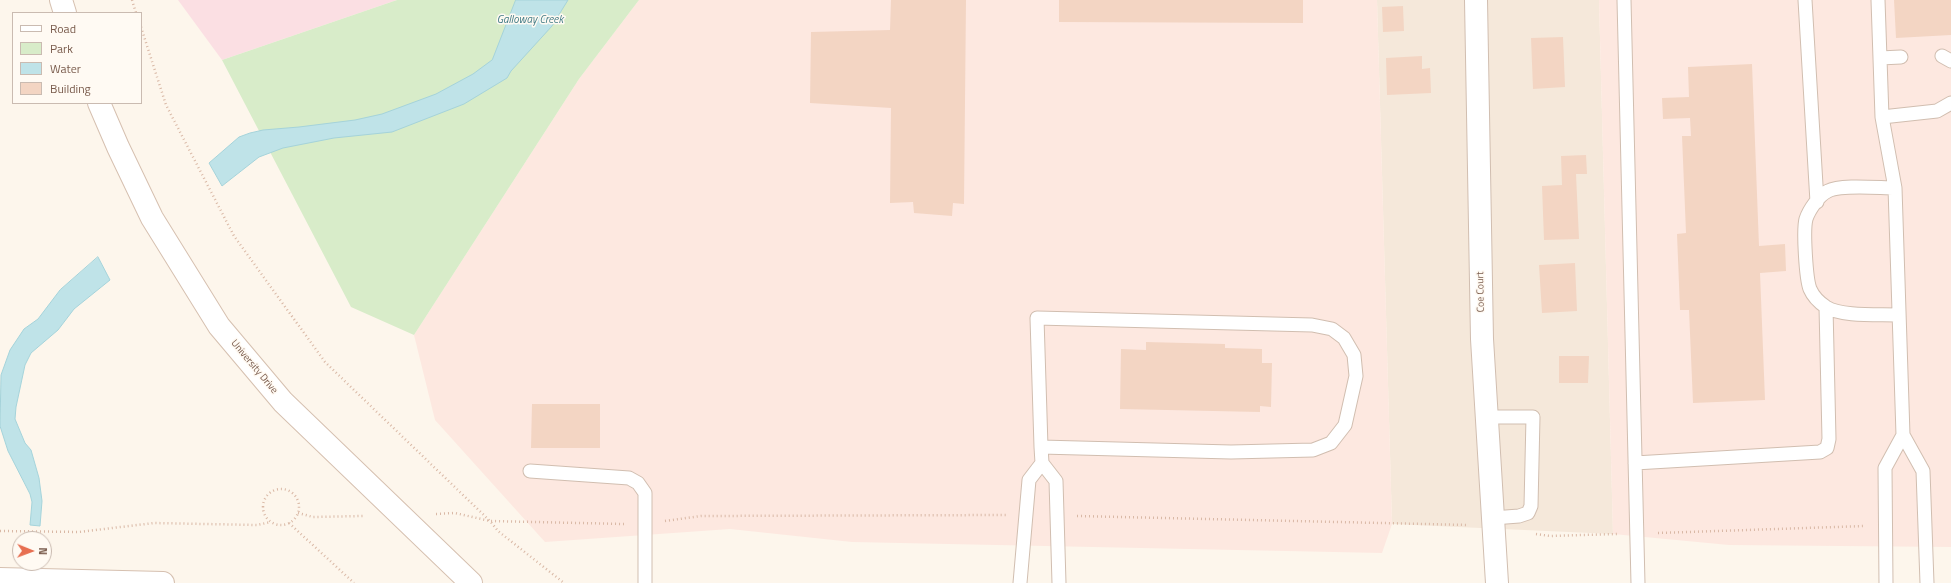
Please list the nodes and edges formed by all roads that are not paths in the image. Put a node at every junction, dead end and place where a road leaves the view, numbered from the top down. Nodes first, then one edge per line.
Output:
1 (61, 0) edge
2 (1476, 0) edge
3 (1624, 0) edge
4 (1805, 0) edge
5 (1878, 0) edge
6 (65, 12) edge
7 (1902, 57) dead end
8 (1880, 58) junction
9 (1951, 103) edge
10 (100, 104) edge
11 (1882, 117) junction
12 (1895, 188) junction
13 (1817, 202) junction
14 (1826, 307) junction
15 (1899, 315) junction
16 (1487, 417) junction
17 (1903, 435) junction
18 (1041, 447) junction
19 (1042, 462) junction
20 (1635, 463) junction
21 (530, 471) dead end
22 (1493, 522) junction
23 (0, 579) edge
24 (163, 583) edge
25 (471, 583) edge
26 (645, 583) edge
27 (1020, 583) edge
28 (1059, 583) edge
29 (1497, 583) edge
30 (1638, 583) edge
31 (1886, 583) edge
32 (1927, 583) edge

1 - 6 main road
2 - 16 main road, Coe Court
3 - 20 lane
4 - 13 lane
5 - 8 lane
7 - 8 lane
8 - 11 lane
9 - 11 lane
10 - 25 main road, University Drive
11 - 12 lane
12 - 13 lane
12 - 15 lane
13 - 14 lane
14 - 15 lane
14 - 20 lane
15 - 17 lane
16 - 22 main road, Coe Court
16 - 22 lane
17 - 31 lane
17 - 32 lane
18 - 18 lane
18 - 19 lane
19 - 27 lane
19 - 28 lane
20 - 30 lane
21 - 26 lane
22 - 29 main road, Coe Court
23 - 24 main road

